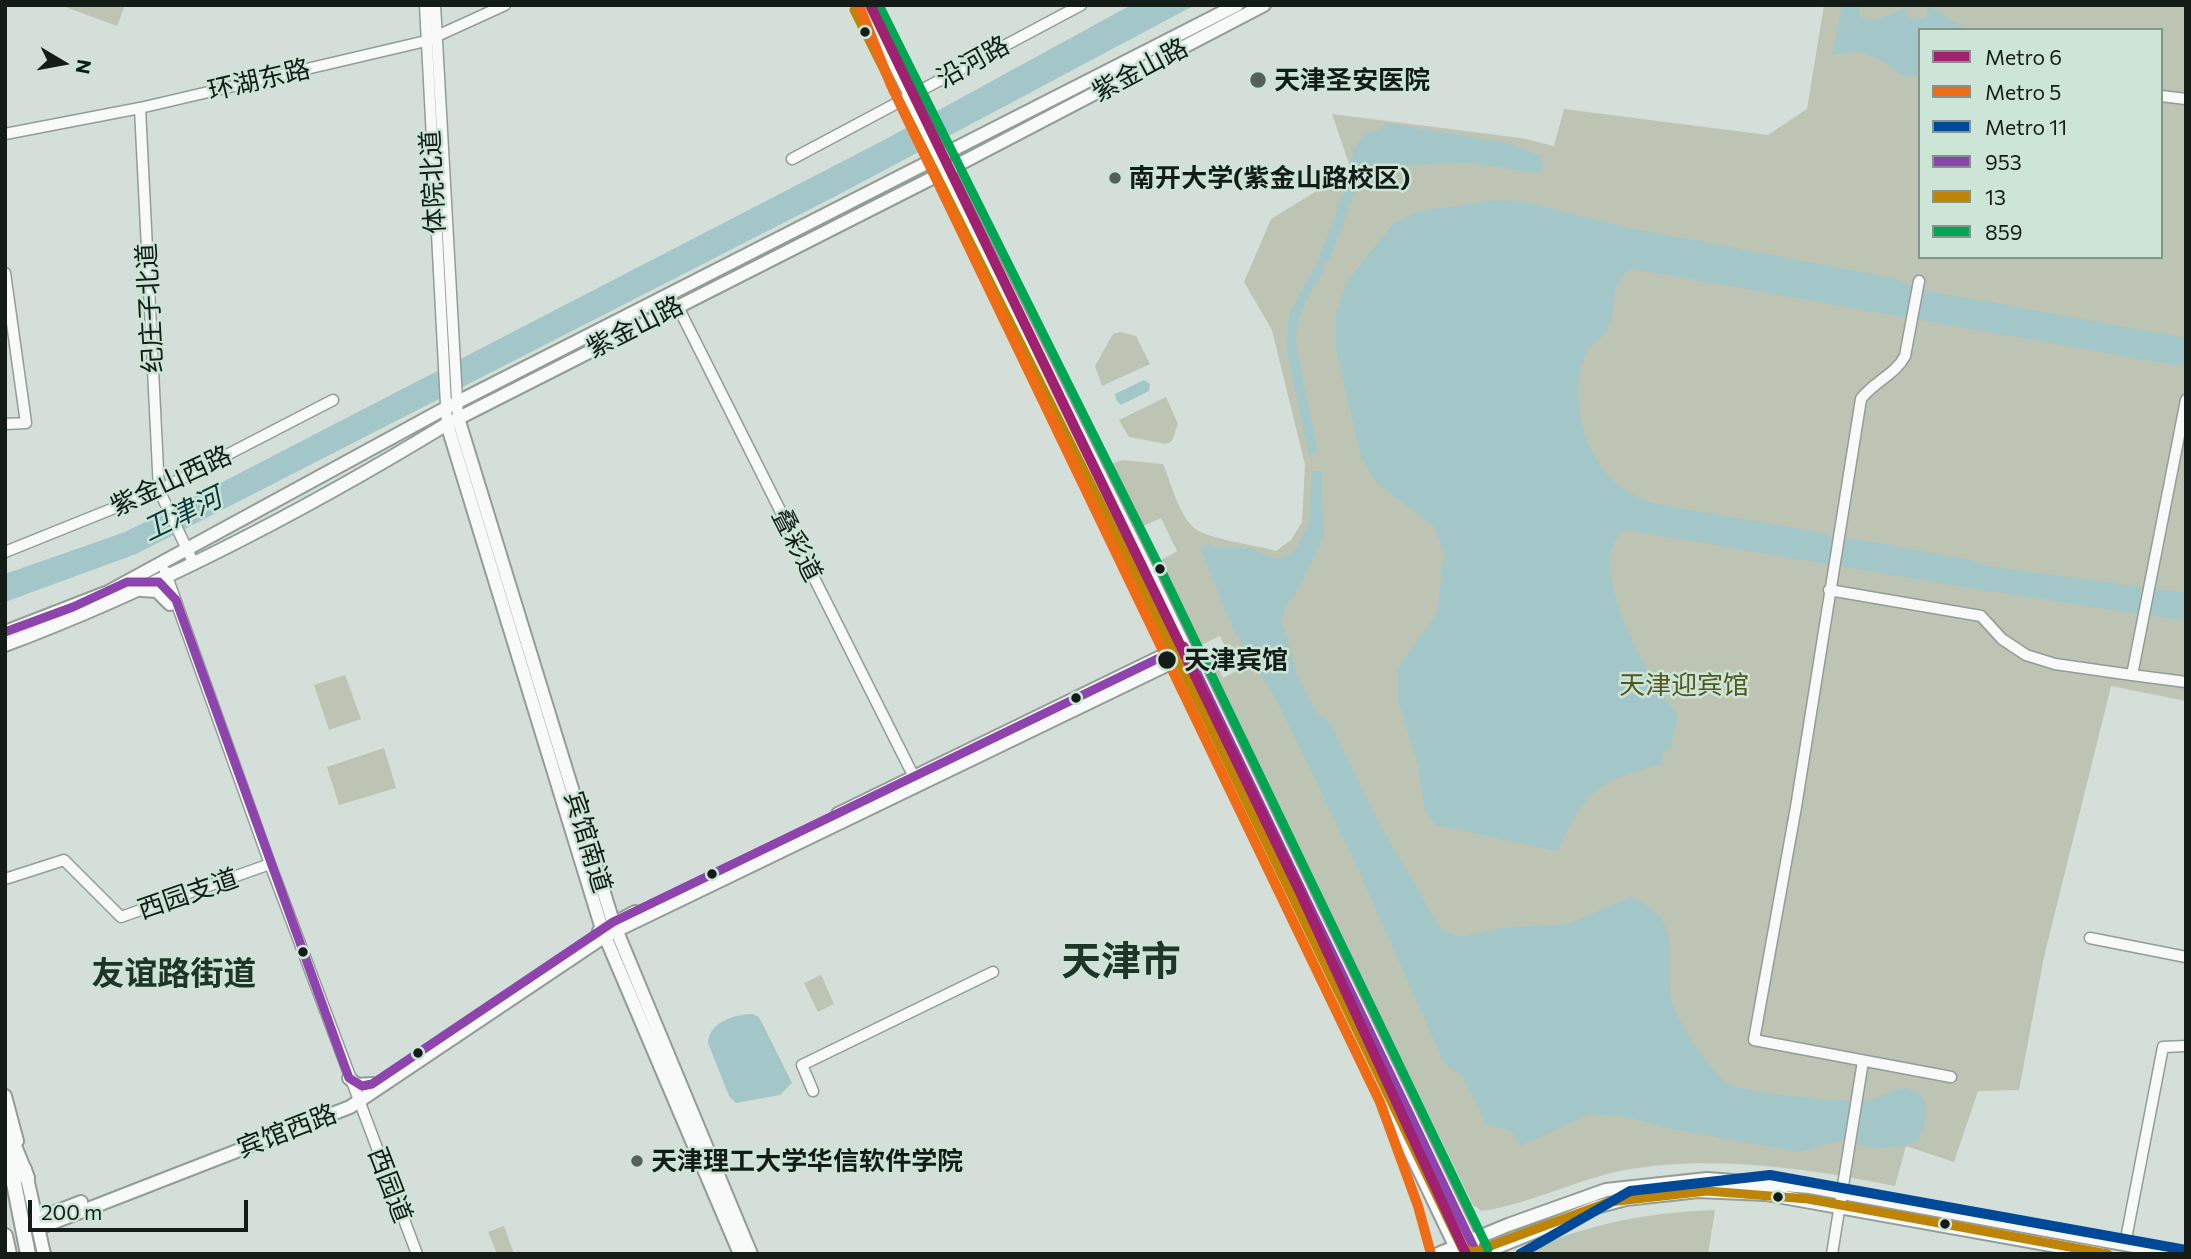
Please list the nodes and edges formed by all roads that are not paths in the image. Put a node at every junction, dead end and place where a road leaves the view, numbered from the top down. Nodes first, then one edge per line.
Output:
1 (425, 5) edge
2 (435, 5) edge
3 (505, 5) edge
4 (858, 5) edge
5 (865, 5) edge
6 (1081, 5) edge
7 (1237, 5) edge
8 (1264, 5) edge
9 (431, 40) junction
10 (2163, 96) edge
11 (905, 99) junction
12 (2186, 99) edge
13 (140, 108) junction
14 (5, 134) edge
15 (932, 154) junction
16 (792, 159) dead end
17 (942, 173) junction
18 (5, 273) edge
19 (1919, 281) dead end
20 (677, 305) junction
21 (333, 400) dead end
22 (2186, 400) edge
23 (450, 407) junction
24 (452, 421) junction
25 (5, 424) edge
26 (159, 490) junction
27 (5, 551) edge
28 (190, 556) junction
29 (161, 575) junction
30 (131, 587) junction
31 (1829, 590) junction
32 (173, 602) junction
33 (5, 632) edge
34 (5, 645) edge
35 (1180, 653) junction
36 (2132, 675) junction
37 (2186, 682) edge
38 (915, 781) junction
39 (267, 865) junction
40 (5, 879) edge
41 (609, 930) junction
42 (2090, 938) dead end
43 (2186, 957) edge
44 (993, 972) dead end
45 (2186, 1046) edge
46 (1863, 1061) junction
47 (1951, 1077) dead end
48 (346, 1079) junction
49 (374, 1087) junction
50 (813, 1091) dead end
51 (5, 1096) edge
52 (355, 1097) junction
53 (5, 1124) edge
54 (5, 1138) edge
55 (27, 1178) junction
56 (1842, 1193) junction
57 (1840, 1207) junction
58 (38, 1224) junction
59 (5, 1236) edge
60 (1471, 1240) junction
61 (2125, 1244) junction
62 (1457, 1250) edge
63 (9, 1254) edge
64 (28, 1254) edge
65 (44, 1254) edge
66 (410, 1254) edge
67 (417, 1254) edge
68 (740, 1254) edge
69 (751, 1254) edge
70 (1438, 1254) edge
71 (1479, 1254) edge
72 (1832, 1254) edge
73 (2101, 1254) edge
74 (2178, 1254) edge

1 - 9 street, 体院北道
2 - 9 street, 体院北道
3 - 9 street, 环湖东路
4 - 11 main road
5 - 11 main road
6 - 11 street, 沿河路
7 - 15 main road, 紫金山路
8 - 17 main road, 紫金山路
9 - 13 street, 环湖东路
9 - 23 street, 体院北道
10 - 12 street
11 - 15 main road
11 - 16 street, 沿河路
13 - 14 street, 环湖东路
13 - 26 street, 纪庄子北道
15 - 17 main road
15 - 23 main road, 紫金山路
17 - 20 main road, 紫金山路
17 - 35 main road
18 - 25 street
19 - 31 street
20 - 24 main road, 紫金山路
20 - 38 street, 叠彩道
21 - 26 street, 紫金山西路
22 - 36 street
23 - 24 street
23 - 28 main road, 紫金山路
24 - 28 main road, 紫金山路
24 - 41 main road, 宾馆南道
26 - 27 street, 紫金山西路
26 - 28 street, 纪庄子北道
28 - 29 main road, 紫金山路
29 - 30 main road, 紫金山路
29 - 32 street, 西园道
30 - 32 main road
30 - 33 main road, 紫金山路
30 - 34 main road, 紫金山路
31 - 36 street
31 - 46 street
32 - 39 street, 西园道
35 - 38 main road, 宾馆西路
35 - 60 main road
35 - 62 main road
36 - 37 street
38 - 41 main road, 宾馆西路
39 - 40 street, 西园支道
39 - 48 street, 西园道
41 - 49 main road, 宾馆西路
41 - 68 main road, 宾馆南道
41 - 69 main road, 宾馆南道
42 - 43 street
44 - 50 street
45 - 61 street
46 - 47 street
46 - 56 street
48 - 49 main road
48 - 52 street, 西园道
49 - 52 main road, 宾馆西路
51 - 55 main road
52 - 58 main road, 宾馆西路
52 - 66 street, 西园道
52 - 67 street, 西园道
53 - 55 highway
54 - 64 highway
55 - 58 main road
56 - 57 street
56 - 60 main road
56 - 61 main road
57 - 71 main road
57 - 72 street
57 - 73 main road
58 - 65 main road
59 - 63 highway
60 - 62 main road
60 - 71 main road
61 - 74 main road
62 - 70 main road

